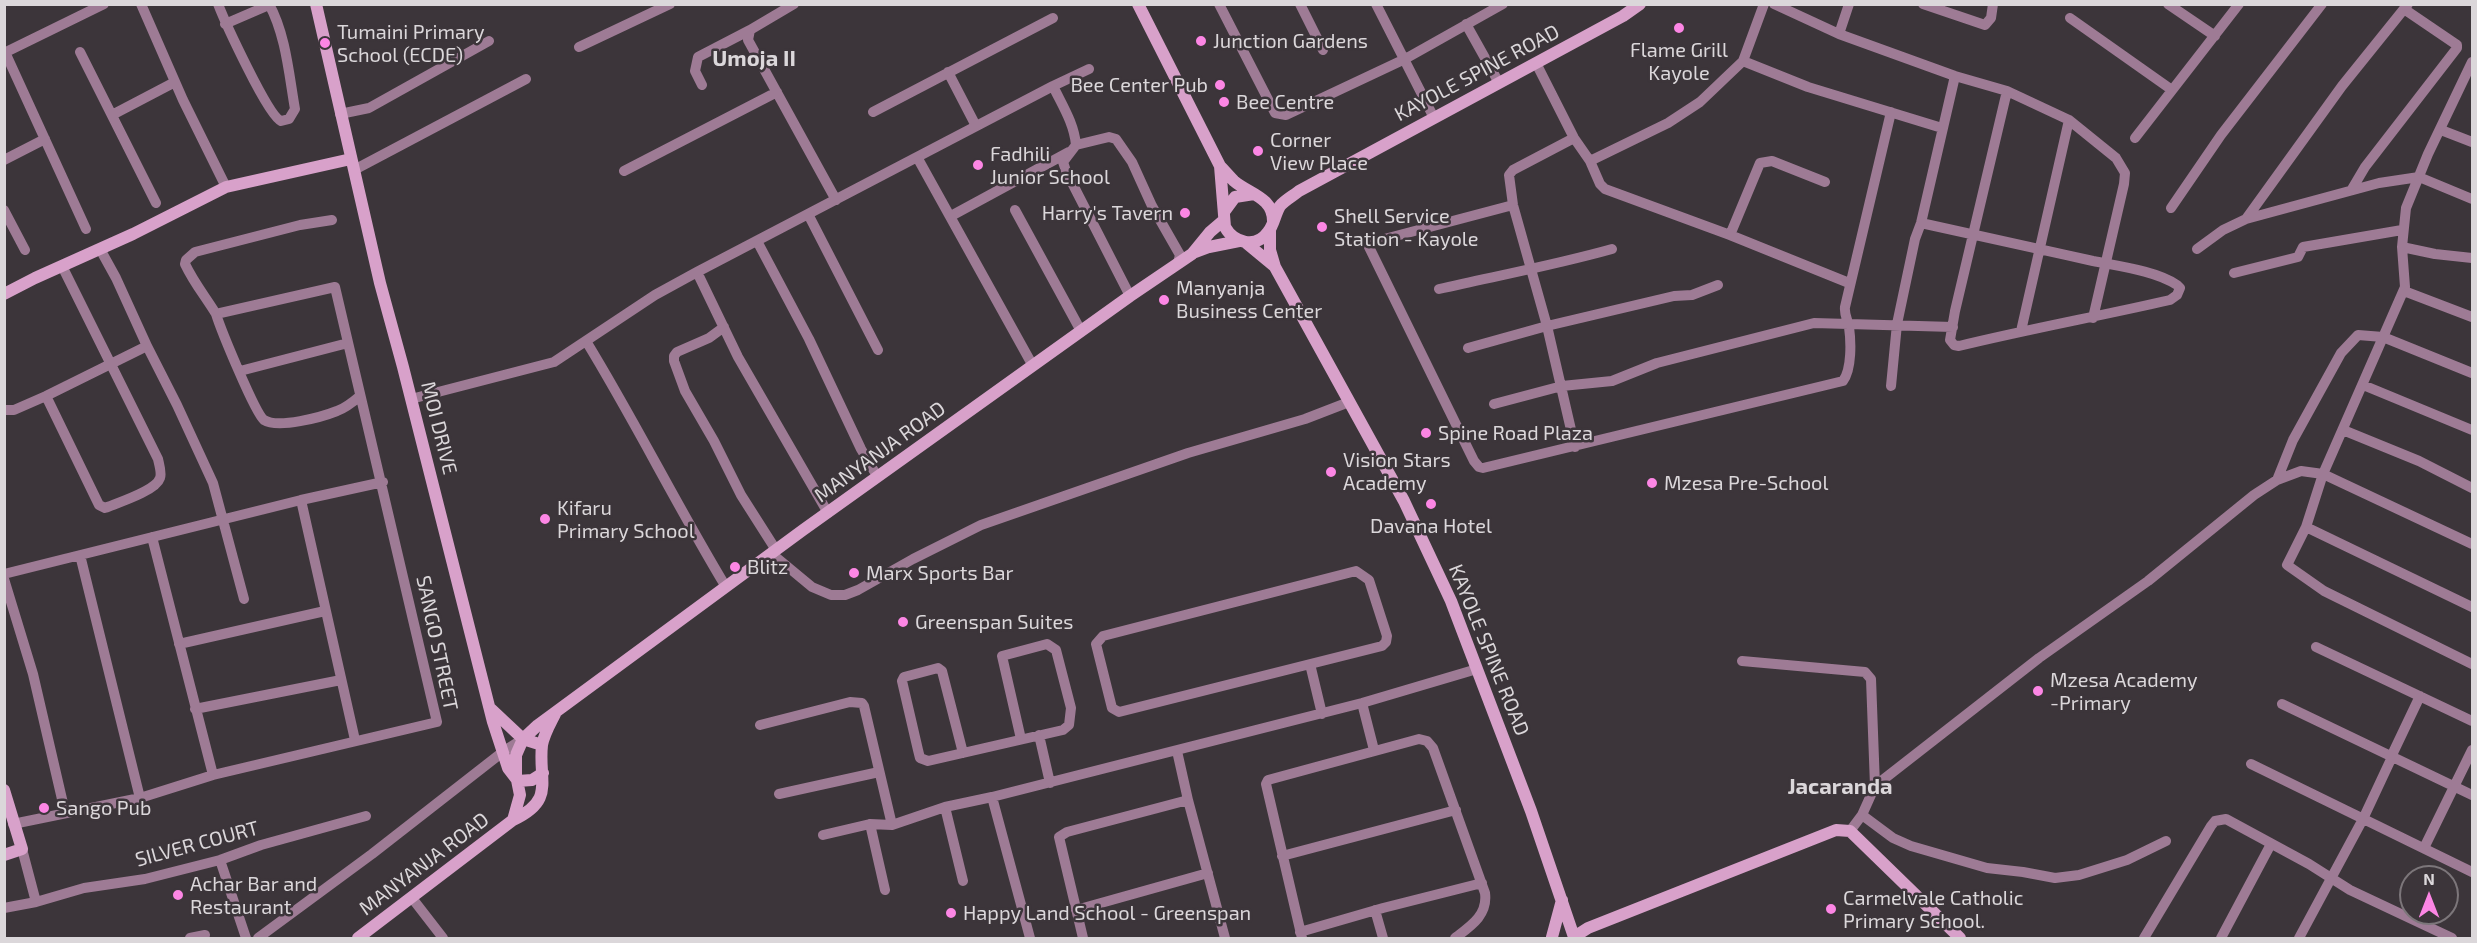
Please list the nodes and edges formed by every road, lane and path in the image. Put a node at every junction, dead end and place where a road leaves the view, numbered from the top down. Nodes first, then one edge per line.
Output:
1 (104, 4) edge
2 (141, 4) edge
3 (218, 4) edge
4 (316, 4) edge
5 (670, 4) edge
6 (795, 4) edge
7 (1138, 4) edge
8 (1219, 4) edge
9 (1300, 4) edge
10 (1376, 4) edge
11 (1503, 4) edge
12 (1640, 4) edge
13 (1764, 4) edge
14 (1774, 4) edge
15 (1849, 4) edge
16 (1923, 4) edge
17 (1993, 4) edge
18 (2168, 4) edge
19 (2239, 4) edge
20 (2322, 4) edge
21 (269, 5) edge
22 (2406, 7) edge
23 (1053, 18) dead end
24 (2070, 18) dead end
25 (225, 24) junction
26 (1466, 24) junction
27 (750, 30) junction
28 (1839, 34) junction
29 (2215, 36) junction
30 (489, 41) dead end
31 (579, 47) dead end
32 (1323, 50) dead end
33 (5, 52) edge
34 (80, 52) dead end
35 (1404, 59) junction
36 (1743, 61) junction
37 (2472, 62) edge
38 (1536, 63) junction
39 (1089, 69) dead end
40 (948, 72) junction
41 (1955, 76) junction
42 (526, 79) dead end
43 (2469, 81) edge
44 (175, 82) junction
45 (1499, 83) junction
46 (702, 85) dead end
47 (1053, 86) junction
48 (2172, 90) junction
49 (2007, 91) junction
50 (777, 92) junction
51 (873, 112) dead end
52 (1891, 112) junction
53 (340, 114) junction
54 (112, 115) junction
55 (1434, 118) junction
56 (2069, 120) junction
57 (976, 126) junction
58 (1942, 128) junction
59 (2440, 130) junction
60 (1574, 138) junction
61 (2135, 138) dead end
62 (45, 139) junction
63 (2472, 142) edge
64 (1073, 148) junction
65 (917, 157) junction
66 (4, 160) edge
67 (1590, 161) junction
68 (352, 164) junction
69 (1220, 166) junction
70 (624, 171) dead end
71 (2419, 177) junction
72 (1825, 182) dead end
73 (226, 187) junction
74 (2352, 189) junction
75 (1299, 191) junction
76 (1257, 195) junction
77 (2472, 199) edge
78 (836, 200) junction
79 (156, 203) dead end
80 (1513, 205) junction
81 (2171, 208) dead end
82 (4, 210) edge
83 (1016, 210) dead end
84 (808, 214) junction
85 (951, 216) junction
86 (1224, 216) junction
87 (2246, 219) junction
88 (332, 220) dead end
89 (1921, 223) junction
90 (1272, 226) junction
91 (86, 229) dead end
92 (2402, 230) junction
93 (1972, 234) junction
94 (1730, 235) junction
95 (756, 241) junction
96 (1242, 242) junction
97 (2402, 247) junction
98 (100, 249) junction
99 (1612, 249) dead end
100 (2039, 249) junction
101 (2196, 249) dead end
102 (25, 250) dead end
103 (1192, 254) junction
104 (2472, 258) edge
105 (1178, 263) junction
106 (2106, 263) junction
107 (62, 266) junction
108 (1275, 267) junction
109 (1531, 267) junction
110 (697, 272) junction
111 (2234, 273) dead end
112 (1849, 283) junction
113 (1718, 285) dead end
114 (1439, 289) dead end
115 (2404, 291) junction
116 (4, 294) edge
117 (1130, 296) junction
118 (2471, 313) edge
119 (216, 314) junction
120 (2093, 318) junction
121 (1849, 324) junction
122 (1897, 324) junction
123 (1547, 326) junction
124 (724, 327) junction
125 (1953, 327) junction
126 (1081, 331) junction
127 (2021, 331) junction
128 (2384, 337) junction
129 (586, 341) junction
130 (348, 343) junction
131 (147, 346) junction
132 (1468, 348) dead end
133 (878, 350) dead end
134 (109, 364) junction
135 (1033, 366) junction
136 (240, 371) junction
137 (2472, 373) edge
138 (2363, 385) junction
139 (1562, 386) junction
140 (1891, 386) dead end
141 (46, 396) junction
142 (360, 396) junction
143 (411, 399) junction
144 (1349, 402) junction
145 (1494, 404) dead end
146 (4, 410) edge
147 (2343, 430) junction
148 (2472, 430) edge
149 (1575, 447) junction
150 (874, 471) dead end
151 (2323, 474) junction
152 (2277, 480) junction
153 (382, 482) junction
154 (2472, 488) edge
155 (301, 500) junction
156 (828, 513) junction
157 (221, 520) junction
158 (2306, 527) junction
159 (152, 537) junction
160 (2472, 544) edge
161 (774, 551) junction
162 (80, 555) junction
163 (4, 574) edge
164 (4, 579) edge
165 (726, 587) junction
166 (244, 599) dead end
167 (2472, 607) edge
168 (325, 612) junction
169 (179, 644) junction
170 (2316, 647) dead end
171 (1742, 661) dead end
172 (1310, 664) junction
173 (2472, 664) edge
174 (1477, 669) junction
175 (341, 680) junction
176 (2420, 696) junction
177 (1362, 703) junction
178 (2282, 704) dead end
179 (489, 707) junction
180 (195, 710) junction
181 (556, 713) junction
182 (1322, 714) junction
183 (2472, 721) edge
184 (505, 724) junction
185 (538, 725) junction
186 (760, 725) dead end
187 (1039, 735) junction
188 (355, 740) junction
189 (524, 740) junction
190 (1021, 740) junction
191 (542, 746) junction
192 (1374, 750) junction
193 (2472, 750) edge
194 (504, 751) junction
195 (1177, 751) junction
196 (963, 753) junction
197 (2392, 757) junction
198 (2251, 764) dead end
199 (879, 772) junction
200 (543, 773) junction
201 (213, 775) junction
202 (518, 781) junction
203 (1050, 783) junction
204 (1875, 786) junction
205 (2454, 788) junction
206 (4, 790) edge
207 (779, 794) dead end
208 (2472, 795) edge
209 (992, 797) junction
210 (140, 798) junction
211 (1188, 800) junction
212 (945, 807) junction
213 (1456, 810) junction
214 (65, 812) junction
215 (1862, 815) junction
216 (366, 816) dead end
217 (2363, 819) junction
218 (513, 820) junction
219 (13, 824) junction
220 (870, 824) junction
221 (892, 825) junction
222 (1850, 831) junction
223 (823, 835) dead end
224 (2166, 841) dead end
225 (2271, 844) junction
226 (2424, 848) junction
227 (22, 849) junction
228 (4, 855) edge
229 (1282, 856) junction
230 (220, 860) junction
231 (2472, 872) edge
232 (1208, 873) junction
233 (2332, 879) junction
234 (963, 881) dead end
235 (1482, 883) junction
236 (885, 890) dead end
237 (412, 898) junction
238 (1562, 899) junction
239 (36, 902) junction
240 (4, 908) edge
241 (1076, 910) junction
242 (1376, 910) junction
243 (205, 934) dead end
244 (1301, 935) edge
245 (1551, 938) edge
246 (1574, 938) edge
247 (2302, 938) edge
248 (190, 939) edge
249 (246, 939) edge
250 (258, 939) edge
251 (358, 939) edge
252 (443, 939) edge
253 (1030, 939) edge
254 (1083, 939) edge
255 (1225, 939) edge
256 (1383, 939) edge
257 (1455, 939) edge
258 (1960, 939) edge
259 (2144, 939) edge
260 (2221, 939) edge
261 (2452, 939) edge

1 - 33 street
2 - 44 street
3 - 25 street
4 - 53 main road, MOI DRIVE
5 - 31 street
6 - 27 street
7 - 69 main road
8 - 35 street
9 - 32 street
10 - 35 street
11 - 26 street
12 - 38 main road, KAYOLE SPINE ROAD
13 - 36 street
14 - 28 street
15 - 28 street
16 - 17 street
18 - 29 street
19 - 29 street
20 - 81 street
21 - 25 street
21 - 25 street
22 - 74 street
22 - 87 street
23 - 40 street
24 - 48 street
26 - 35 street
26 - 45 street
27 - 46 street
27 - 50 street
28 - 41 street
29 - 48 street
30 - 53 street
33 - 62 street
34 - 54 street
35 - 55 street
36 - 52 street
36 - 67 street
37 - 43 street
38 - 45 main road, KAYOLE SPINE ROAD
38 - 60 street
39 - 47 street
40 - 51 street
40 - 57 street
41 - 49 street
41 - 58 street
42 - 68 street
43 - 59 street
44 - 54 street
44 - 73 street
45 - 55 main road, KAYOLE SPINE ROAD
47 - 57 street
47 - 64 street
48 - 61 street
49 - 56 street
49 - 93 street
50 - 70 street
50 - 78 street
52 - 58 street
52 - 112 street
53 - 68 main road, MOI DRIVE
54 - 79 street
55 - 75 main road, KAYOLE SPINE ROAD
56 - 100 street
56 - 106 street
57 - 65 street
58 - 89 street
59 - 63 street
59 - 71 street
60 - 67 street
60 - 80 street
62 - 66 street
62 - 91 street
64 - 85 street
64 - 105 street
64 - 117 street
65 - 78 street
65 - 85 street
67 - 94 street
68 - 73 main road
68 - 143 main road, MOI DRIVE
69 - 76 main road
69 - 86 main road
71 - 74 street
71 - 77 street
71 - 92 street
72 - 94 street
73 - 98 main road
74 - 87 street
75 - 76 main road
75 - 90 main road
76 - 86 main road
76 - 90 main road
78 - 84 street
80 - 109 street
80 - 149 street
82 - 102 street
83 - 126 street
84 - 95 street
84 - 133 street
85 - 135 street
86 - 96 main road
86 - 103 main road, MANYANJA ROAD
87 - 101 street
88 - 119 street
89 - 93 street
89 - 122 street
90 - 96 main road
90 - 108 main road
92 - 97 street
92 - 111 street
93 - 100 street
93 - 125 street
94 - 112 street
95 - 110 street
95 - 150 street
96 - 103 main road
96 - 108 main road
97 - 104 street
97 - 115 street
98 - 107 main road
98 - 131 street
99 - 109 street
100 - 106 street
100 - 127 street
103 - 105 main road, MANYANJA ROAD
105 - 117 main road, MANYANJA ROAD
106 - 120 street
106 - 120 street
107 - 116 main road
107 - 134 street
108 - 144 main road, KAYOLE SPINE ROAD
109 - 114 street
109 - 123 street
110 - 124 street
110 - 129 street
112 - 121 street
113 - 123 street
115 - 118 street
115 - 128 street
117 - 126 main road, MANYANJA ROAD
119 - 130 street, SANGO STREET
119 - 136 street
120 - 127 street
121 - 122 street
121 - 139 street
121 - 149 street
122 - 125 street
122 - 140 street
123 - 132 street
123 - 139 street
124 - 156 street
124 - 161 street
125 - 127 street
126 - 135 main road, MANYANJA ROAD
128 - 137 street
128 - 138 street
128 - 152 street
129 - 143 street
129 - 165 street
130 - 136 street
130 - 142 street, SANGO STREET
131 - 134 street
131 - 157 street
134 - 141 street
134 - 141 street
135 - 156 main road, MANYANJA ROAD
136 - 142 street
138 - 147 street
138 - 148 street
139 - 145 street
139 - 149 street
141 - 146 street
142 - 153 street, SANGO STREET
143 - 179 main road, MOI DRIVE
144 - 161 street
144 - 174 main road, KAYOLE SPINE ROAD
147 - 151 street
147 - 154 street
151 - 152 street
151 - 158 street
151 - 160 street
152 - 204 street
153 - 155 street
153 - 188 street, SANGO STREET
155 - 157 street
155 - 168 street
156 - 161 main road, MANYANJA ROAD
157 - 159 street
157 - 166 street
158 - 167 street
158 - 173 street
159 - 162 street
159 - 169 street
161 - 165 main road, MANYANJA ROAD
162 - 163 street
162 - 210 street
164 - 214 street
165 - 181 main road, MANYANJA ROAD
168 - 169 street
168 - 175 street
169 - 180 street
170 - 176 street
171 - 204 street
172 - 172 street
172 - 182 street
174 - 177 street
174 - 238 main road, KAYOLE SPINE ROAD
175 - 180 street
175 - 188 street
176 - 183 street
176 - 197 street
177 - 182 street
177 - 192 street
178 - 197 street
179 - 184 main road
179 - 194 main road, MOI DRIVE
180 - 201 street
181 - 185 main road, MANYANJA ROAD
181 - 191 main road, MANYANJA ROAD
182 - 195 street
184 - 185 main road
184 - 189 main road
185 - 189 main road, MANYANJA ROAD
186 - 199 street
187 - 190 street
187 - 190 street
187 - 203 street
188 - 201 street, SANGO STREET
189 - 191 main road
189 - 194 street
189 - 202 main road, MANYANJA ROAD
190 - 196 street
191 - 200 main road, MANYANJA ROAD
192 - 213 street
192 - 229 street
193 - 205 street
194 - 202 main road, MOI DRIVE
194 - 250 street
195 - 203 street
195 - 211 street
196 - 196 street
197 - 205 street
197 - 217 street
198 - 217 street
199 - 207 street
199 - 221 street
200 - 202 main road
200 - 218 main road, MANYANJA ROAD
201 - 210 street, SANGO STREET
202 - 218 main road, MANYANJA ROAD
203 - 209 street
204 - 215 street
205 - 208 street
205 - 226 street
206 - 219 main road
209 - 212 street
209 - 253 street
210 - 214 street, SANGO STREET
211 - 232 street
211 - 241 street
212 - 221 street
212 - 234 street
213 - 229 street
213 - 235 street
214 - 219 street, SANGO STREET
215 - 222 street
215 - 224 street
216 - 230 street, SILVER COURT
217 - 226 street
217 - 233 street
218 - 237 main road, MANYANJA ROAD
219 - 227 main road
220 - 221 street
220 - 223 street
220 - 236 street
222 - 246 main road
222 - 258 main road
225 - 233 street
225 - 259 street
225 - 260 street
226 - 231 street
227 - 228 main road
227 - 239 street
229 - 244 street
230 - 239 street, SILVER COURT
230 - 249 street
232 - 241 street
232 - 255 street
233 - 247 street
233 - 261 street
235 - 242 street
235 - 257 street
237 - 251 main road, MANYANJA ROAD
237 - 252 street
238 - 245 main road
238 - 246 main road, KAYOLE SPINE ROAD
239 - 240 street, SILVER COURT
241 - 254 street
242 - 244 street
242 - 256 street
243 - 248 street
245 - 246 main road

